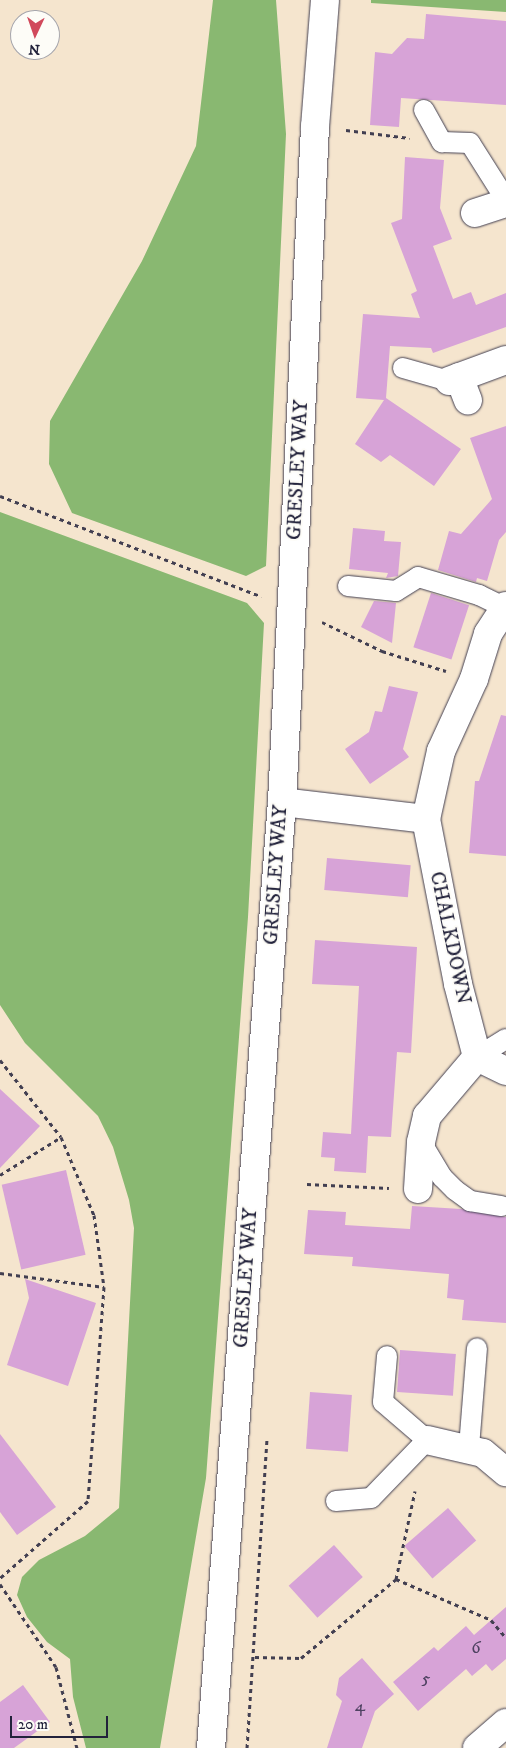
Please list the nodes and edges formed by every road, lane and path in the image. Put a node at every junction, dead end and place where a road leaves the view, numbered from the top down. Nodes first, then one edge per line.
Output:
1 (325, 0) edge
2 (424, 110) dead end
3 (315, 127) junction
4 (442, 142) junction
5 (506, 202) edge
6 (475, 213) dead end
7 (506, 360) edge
8 (403, 368) dead end
9 (458, 386) joint
10 (0, 496) edge
11 (348, 586) dead end
12 (505, 606) edge
13 (291, 609) junction
14 (474, 680) junction
15 (282, 802) junction
16 (426, 819) junction
17 (506, 1039) edge
18 (477, 1057) junction
19 (0, 1060) edge
20 (506, 1071) edge
21 (61, 1137) junction
22 (421, 1142) junction
23 (0, 1175) edge
24 (307, 1184) dead end
25 (418, 1189) joint
26 (502, 1206) dead end
27 (0, 1273) edge
28 (104, 1287) junction
29 (477, 1348) dead end
30 (387, 1356) dead end
31 (426, 1440) junction
32 (469, 1448) junction
33 (506, 1472) edge
34 (416, 1486) dead end
35 (336, 1501) dead end
36 (0, 1578) edge
37 (396, 1579) junction
38 (0, 1584) edge
39 (506, 1638) edge
40 (506, 1723) edge
41 (77, 1748) edge
42 (211, 1748) edge
43 (248, 1748) edge
44 (478, 1748) edge

1 - 3 street, GRESLEY WAY
2 - 4 lane
3 - 4 path
3 - 13 street, GRESLEY WAY
4 - 5 lane
5 - 6 street
7 - 9 street
8 - 9 lane
10 - 13 path
11 - 12 lane
12 - 14 street, CHALKDOWN
13 - 14 path
13 - 15 street, GRESLEY WAY
14 - 16 street, CHALKDOWN
15 - 16 street
15 - 42 street, GRESLEY WAY
16 - 18 street, CHALKDOWN
17 - 18 lane
18 - 20 street
18 - 22 street
19 - 21 path
21 - 23 path
21 - 28 path
22 - 25 street
22 - 26 lane
24 - 25 path
27 - 28 path
28 - 36 path
29 - 32 lane
30 - 31 lane
31 - 32 street
31 - 35 lane
32 - 33 street
34 - 37 path
37 - 39 path
37 - 43 path
38 - 41 path
40 - 44 street

